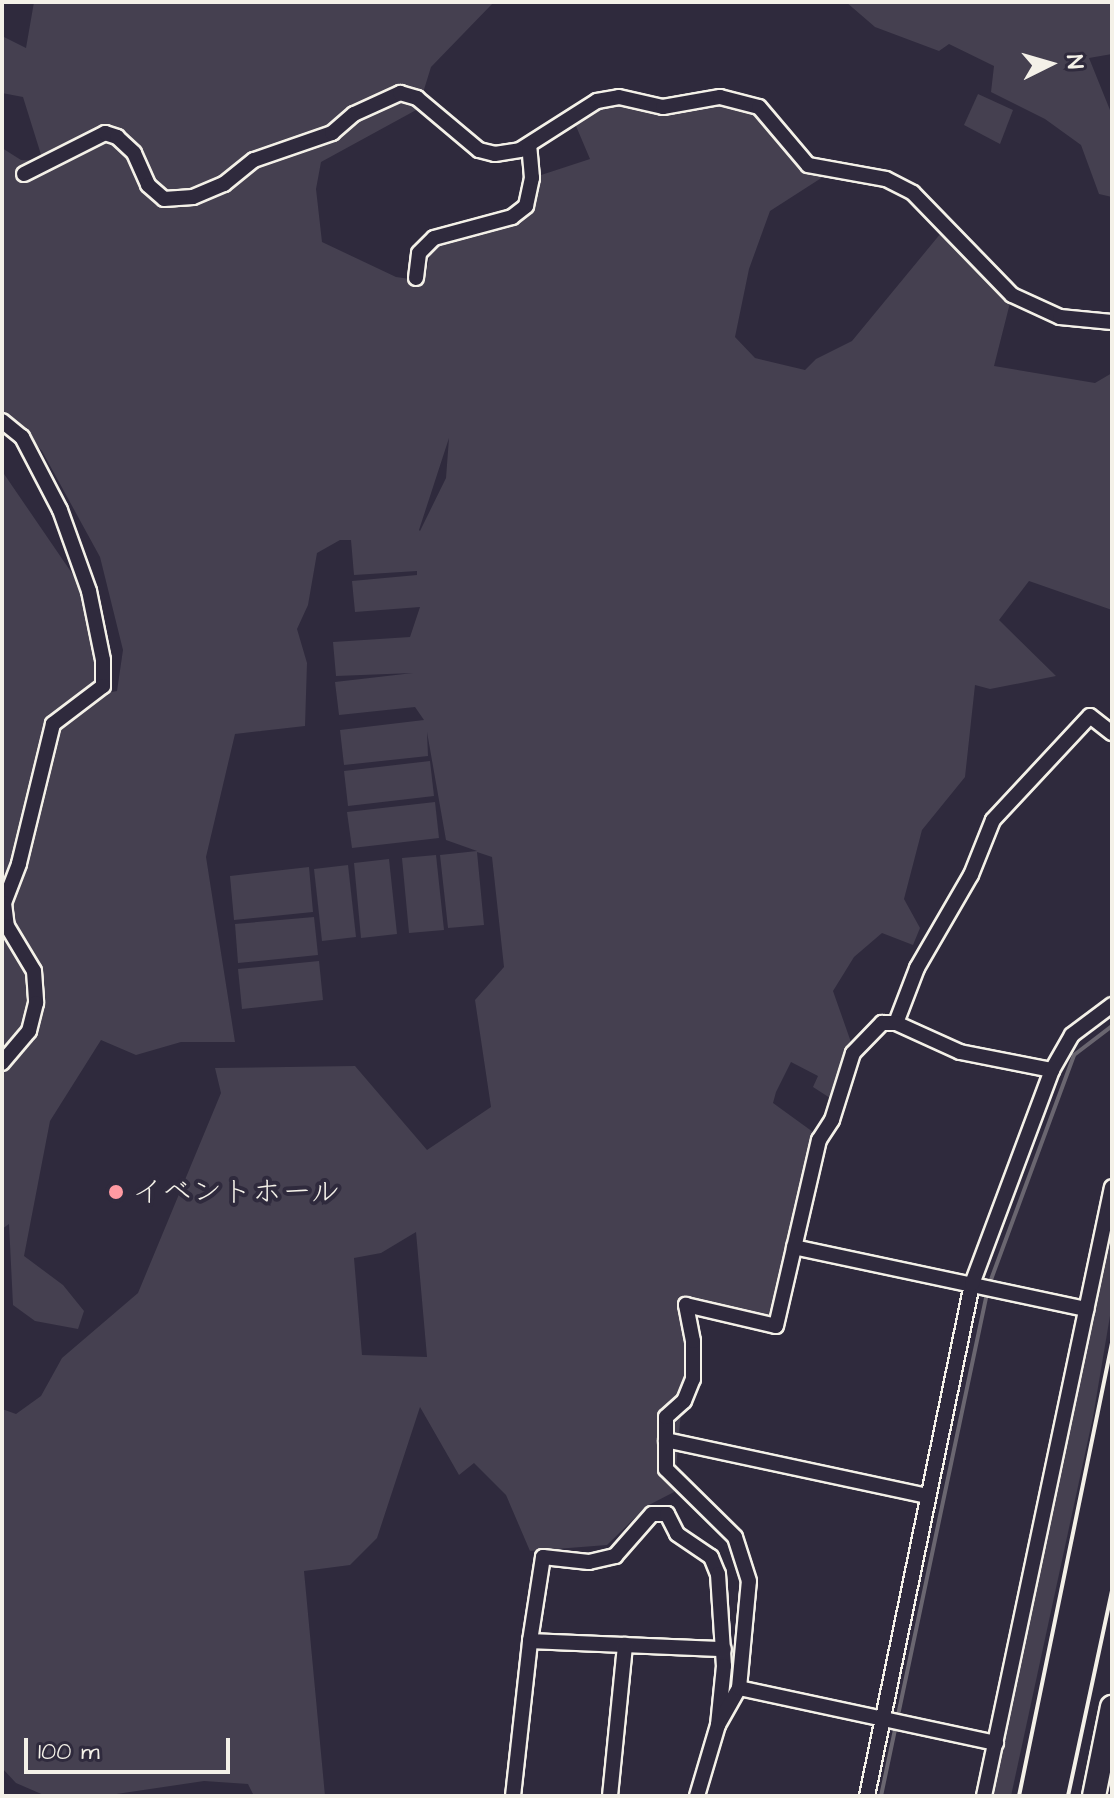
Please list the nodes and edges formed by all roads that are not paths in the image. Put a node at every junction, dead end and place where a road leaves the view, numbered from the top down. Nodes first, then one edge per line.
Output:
1 (529, 145) junction
2 (24, 174) dead end
3 (416, 278) dead end
4 (1112, 322) edge
5 (2, 421) edge
6 (1112, 733) edge
7 (1112, 1005) edge
8 (896, 1023) junction
9 (2, 1063) edge
10 (1052, 1070) junction
11 (1112, 1187) edge
12 (794, 1247) junction
13 (972, 1284) junction
14 (1086, 1309) junction
15 (666, 1440) junction
16 (928, 1496) junction
17 (530, 1641) junction
18 (625, 1645) junction
19 (724, 1649) junction
20 (739, 1688) junction
21 (1112, 1707) edge
22 (883, 1720) junction
23 (718, 1725) junction
24 (996, 1743) junction
25 (513, 1796) edge
26 (610, 1796) edge
27 (697, 1796) edge
28 (867, 1796) edge
29 (984, 1796) edge
30 (1094, 1796) edge

1 - 2 street
1 - 3 street
1 - 4 street
5 - 9 street
6 - 8 street
7 - 10 street
8 - 10 street
8 - 12 street
10 - 13 street
11 - 14 street
12 - 13 street
12 - 15 street
13 - 14 street
13 - 16 street
14 - 24 street
15 - 16 street
15 - 20 street
16 - 22 street
17 - 18 street
17 - 19 street
17 - 25 street
18 - 19 street
18 - 26 street
19 - 23 street
20 - 22 street
20 - 23 street
21 - 30 main road
22 - 24 street
22 - 28 street
23 - 27 street
24 - 29 street

